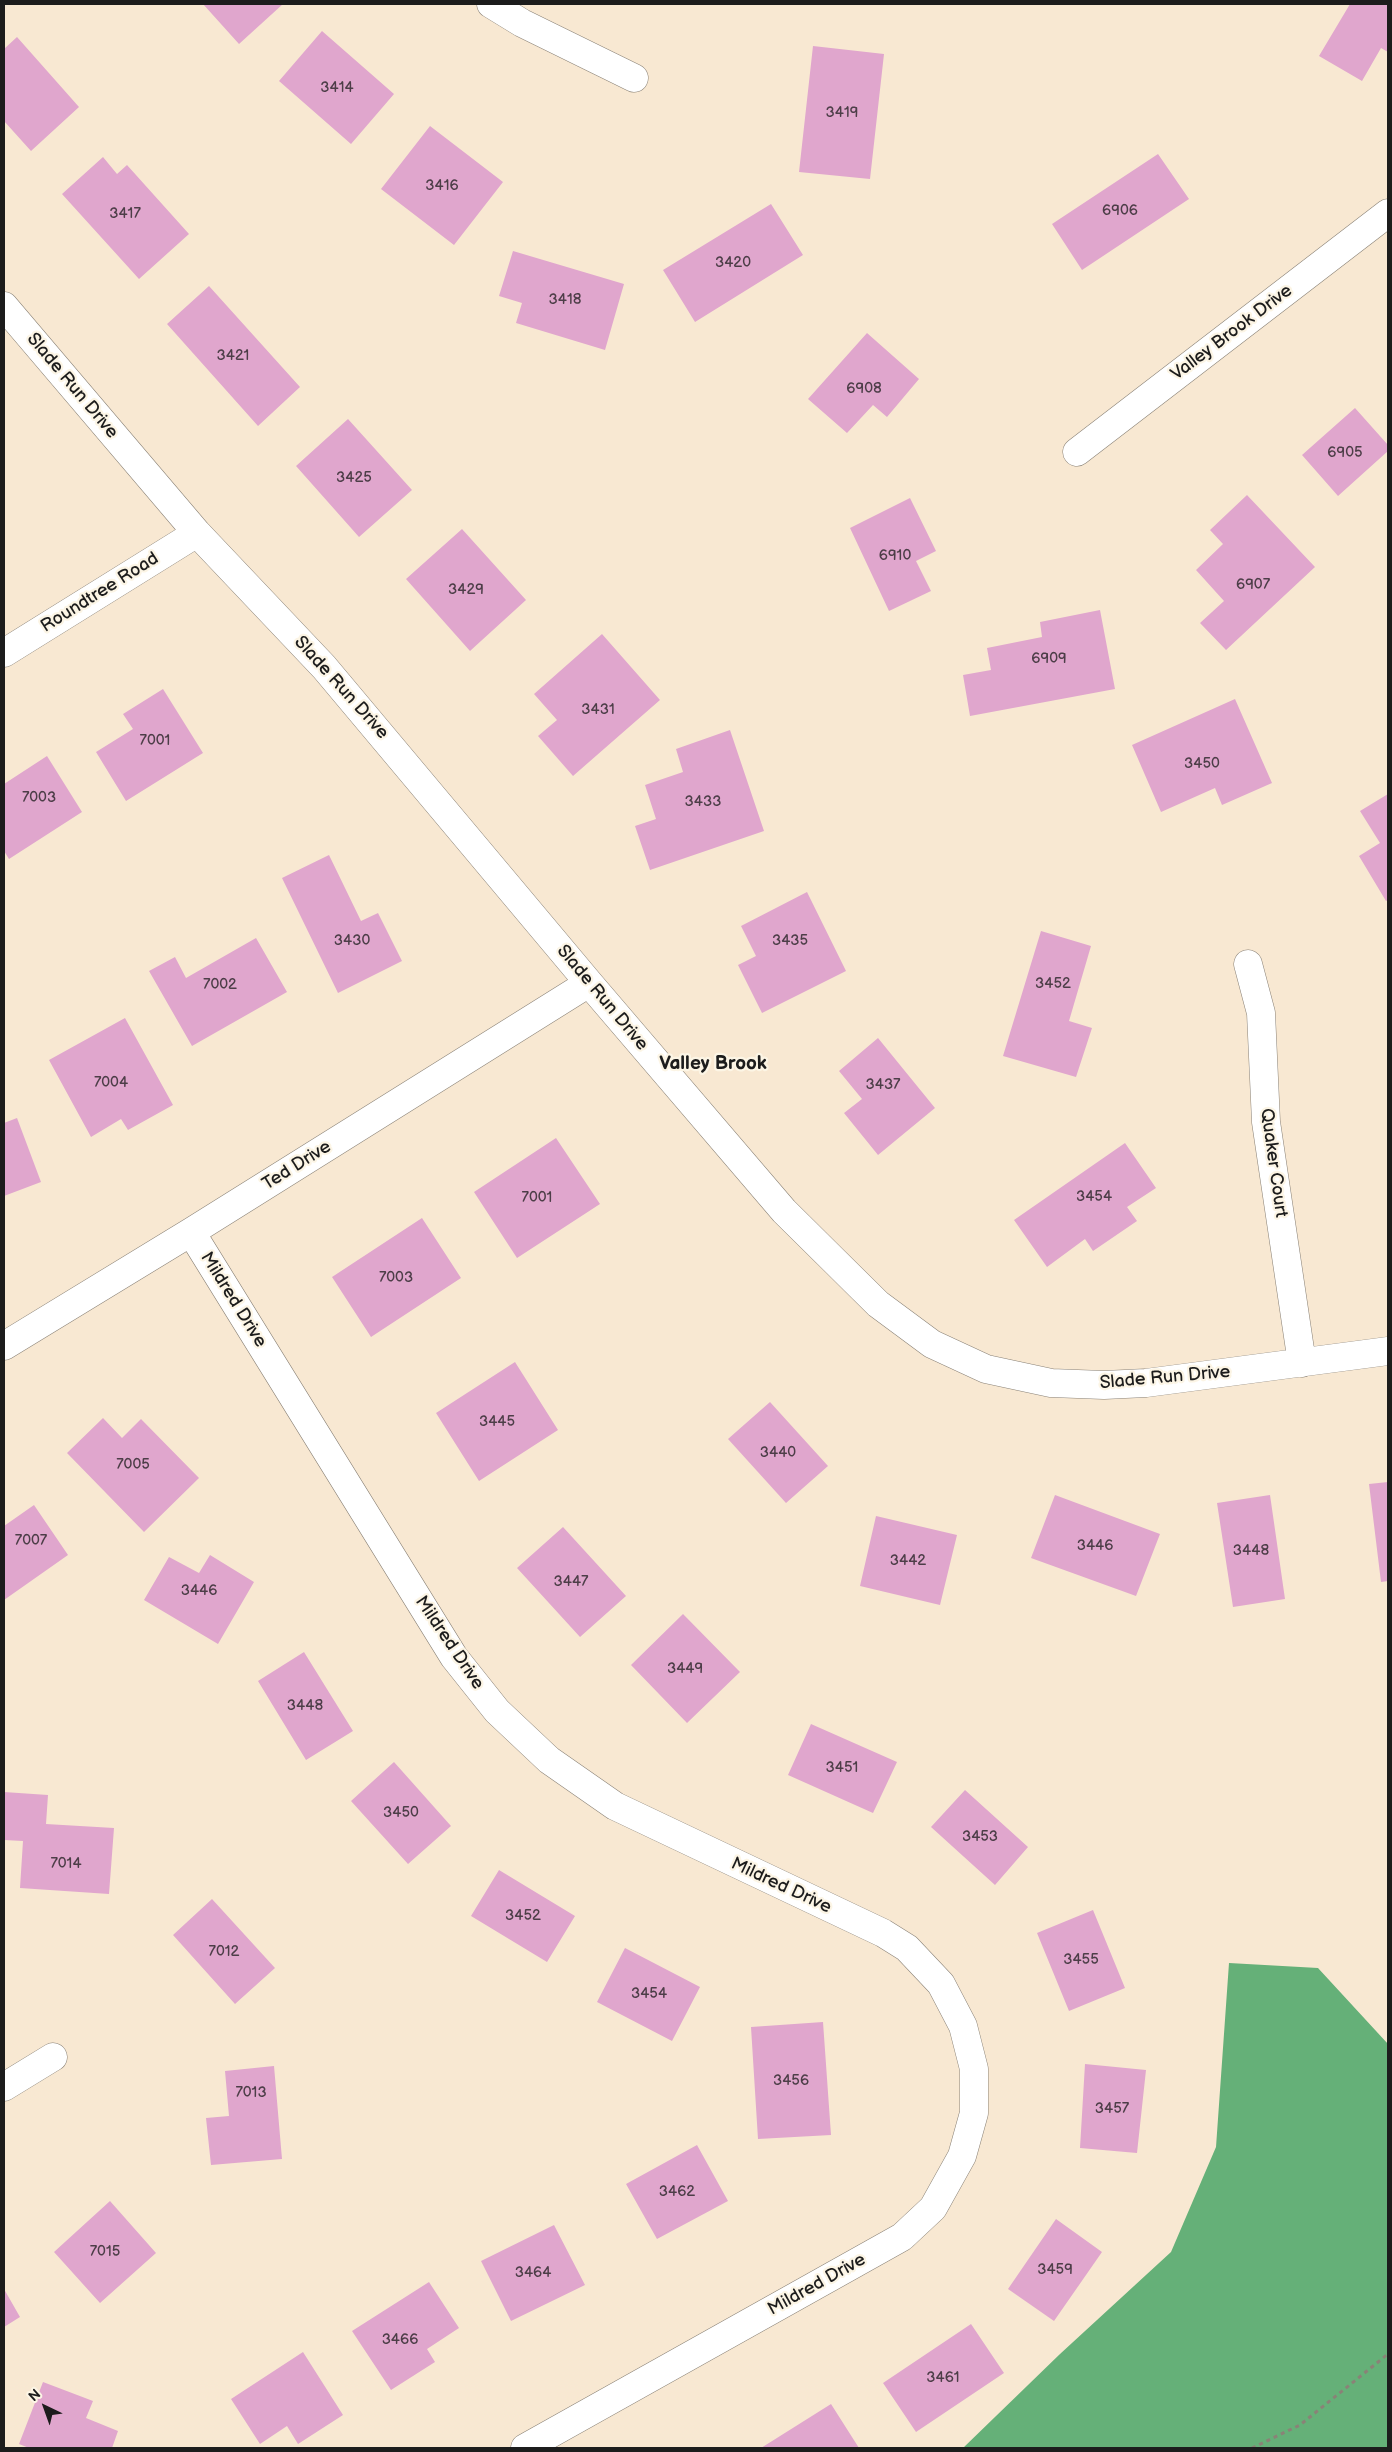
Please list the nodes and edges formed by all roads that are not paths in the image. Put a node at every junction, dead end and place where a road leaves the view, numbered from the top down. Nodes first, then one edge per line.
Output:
1 (491, 4) edge
2 (634, 78) dead end
3 (1388, 213) edge
4 (4, 306) edge
5 (1077, 452) dead end
6 (197, 533) junction
7 (4, 653) edge
8 (1248, 964) dead end
9 (589, 983) junction
10 (191, 1232) junction
11 (4, 1346) edge
12 (1388, 1351) edge
13 (1302, 1362) junction
14 (53, 2057) dead end
15 (4, 2087) edge
16 (525, 2448) edge

1 - 2 street
3 - 5 street, Valley Brook Drive
4 - 6 street, Slade Run Drive
6 - 7 street, Roundtree Road
6 - 9 street, Slade Run Drive
8 - 13 street, Quaker Court
9 - 10 street, Ted Drive
9 - 13 street, Slade Run Drive
10 - 11 street, Ted Drive
10 - 16 street, Mildred Drive
12 - 13 street, Slade Run Drive
14 - 15 street

